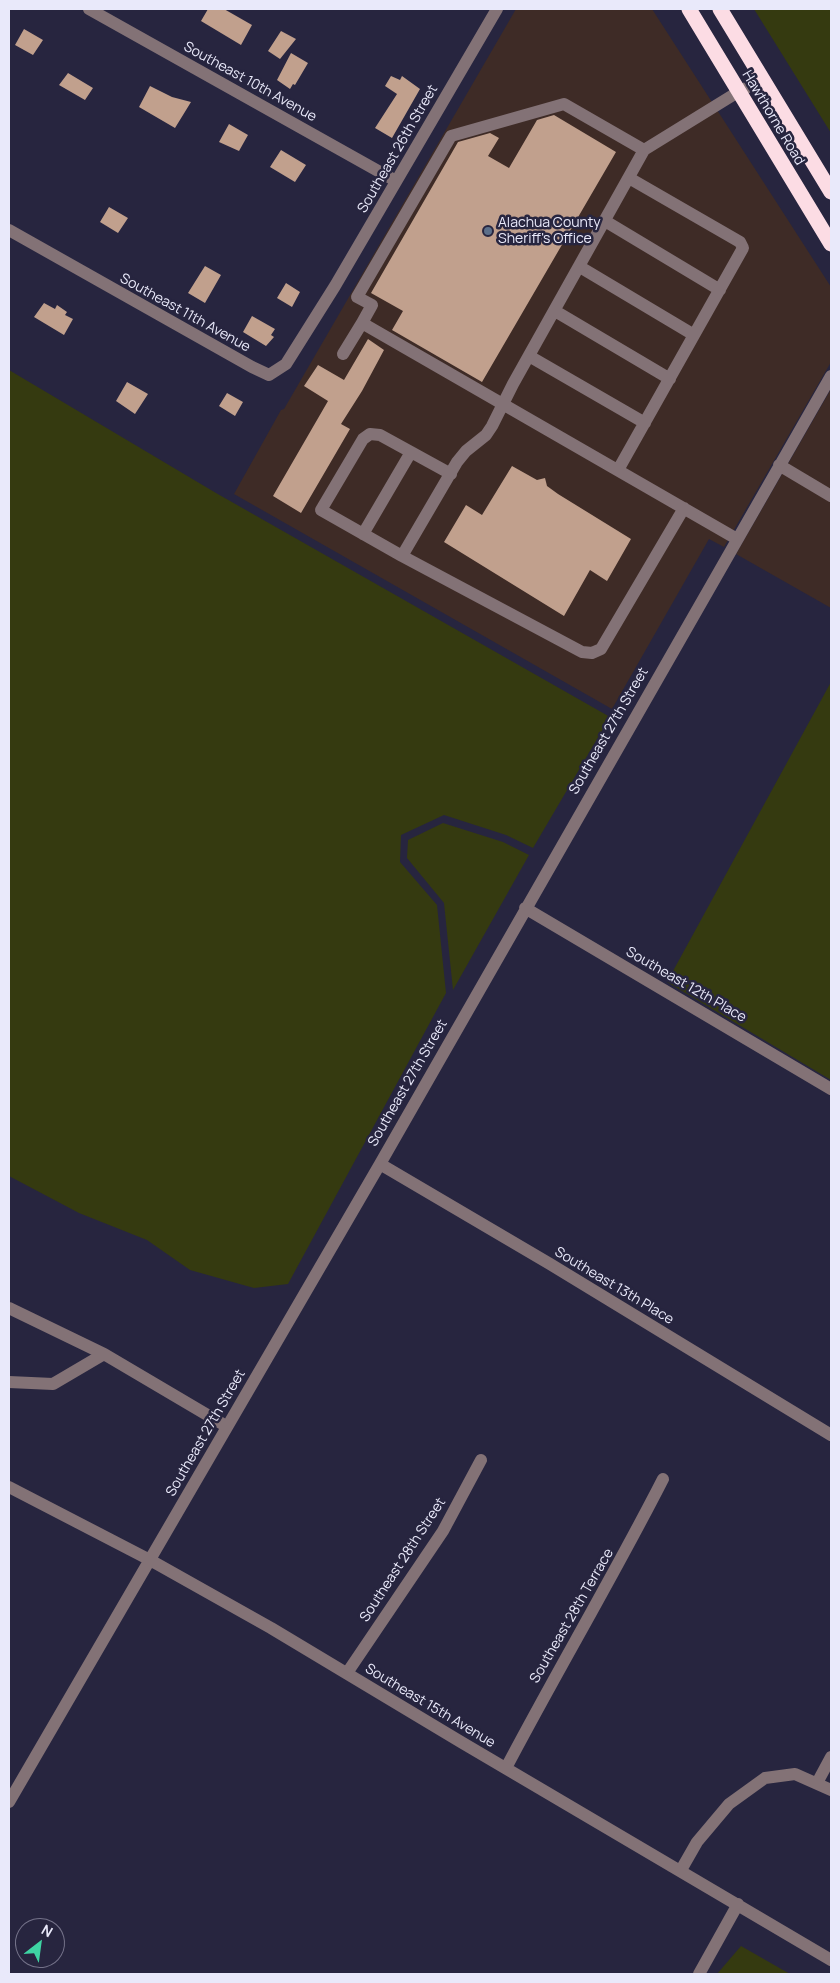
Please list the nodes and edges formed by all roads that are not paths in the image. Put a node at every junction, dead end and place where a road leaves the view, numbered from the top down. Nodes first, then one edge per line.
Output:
1 (89, 9) edge
2 (497, 9) edge
3 (689, 9) edge
4 (720, 9) edge
5 (762, 80) junction
6 (738, 92) junction
7 (644, 150) junction
8 (628, 178) junction
9 (396, 181) junction
10 (831, 192) edge
11 (606, 221) junction
12 (9, 230) edge
13 (831, 244) edge
14 (580, 267) junction
15 (720, 290) junction
16 (324, 304) joint
17 (555, 311) junction
18 (362, 323) junction
19 (694, 335) junction
20 (343, 354) dead end
21 (529, 356) junction
22 (831, 376) edge
23 (670, 379) junction
24 (503, 405) junction
25 (644, 423) junction
26 (411, 452) junction
27 (779, 465) junction
28 (618, 470) junction
29 (451, 474) junction
30 (830, 492) edge
31 (684, 508) junction
32 (363, 534) junction
33 (737, 539) junction
34 (402, 556) junction
35 (525, 908) junction
36 (831, 1089) edge
37 (380, 1164) junction
38 (9, 1308) edge
39 (104, 1354) junction
40 (9, 1382) edge
41 (226, 1426) junction
42 (831, 1435) edge
43 (481, 1460) dead end
44 (663, 1479) dead end
45 (9, 1487) edge
46 (150, 1560) junction
47 (347, 1673) junction
48 (831, 1757) edge
49 (506, 1768) junction
50 (817, 1783) junction
51 (831, 1790) edge
52 (9, 1802) edge
53 (681, 1870) junction
54 (738, 1904) junction
55 (831, 1960) edge
56 (699, 1974) edge

1 - 9 street, Southeast 10th Avenue
2 - 9 street, Southeast 26th Street
3 - 6 highway, Hawthorne Road
4 - 5 highway, Hawthorne Road
5 - 6 street
5 - 10 highway, Hawthorne Road
6 - 7 street
6 - 13 highway, Hawthorne Road
7 - 8 street
7 - 18 street
8 - 11 street
8 - 15 street
9 - 16 street, Southeast 26th Street
11 - 14 street
11 - 15 street
12 - 16 street, Southeast 11th Avenue
14 - 17 street
14 - 19 street
15 - 19 street
17 - 21 street
17 - 23 street
18 - 20 street
18 - 24 street
19 - 23 street
21 - 24 street
21 - 25 street
22 - 27 street, Southeast 27th Street
23 - 25 street
24 - 28 street
24 - 29 street
25 - 28 street
26 - 29 street
26 - 32 street
26 - 32 street
27 - 30 street
27 - 33 street, Southeast 27th Street
28 - 31 street
29 - 34 street
31 - 33 street
31 - 34 street
32 - 34 street
33 - 35 street, Southeast 27th Street
35 - 36 street, Southeast 12th Place
35 - 37 street, Southeast 27th Street
37 - 41 street, Southeast 27th Street
37 - 42 street, Southeast 13th Place
38 - 39 street
39 - 40 street
39 - 41 street
41 - 46 street, Southeast 27th Street
43 - 47 street, Southeast 28th Street
44 - 49 street, Southeast 28th Terrace
45 - 46 street, Southeast 15th Avenue
46 - 47 street, Southeast 15th Avenue
46 - 52 street, Southeast 27th Street
47 - 49 street, Southeast 15th Avenue
48 - 50 street
49 - 53 street, Southeast 15th Avenue
50 - 51 street
50 - 53 street
53 - 54 street, Southeast 15th Avenue
54 - 55 street, Southeast 15th Avenue
54 - 56 street

